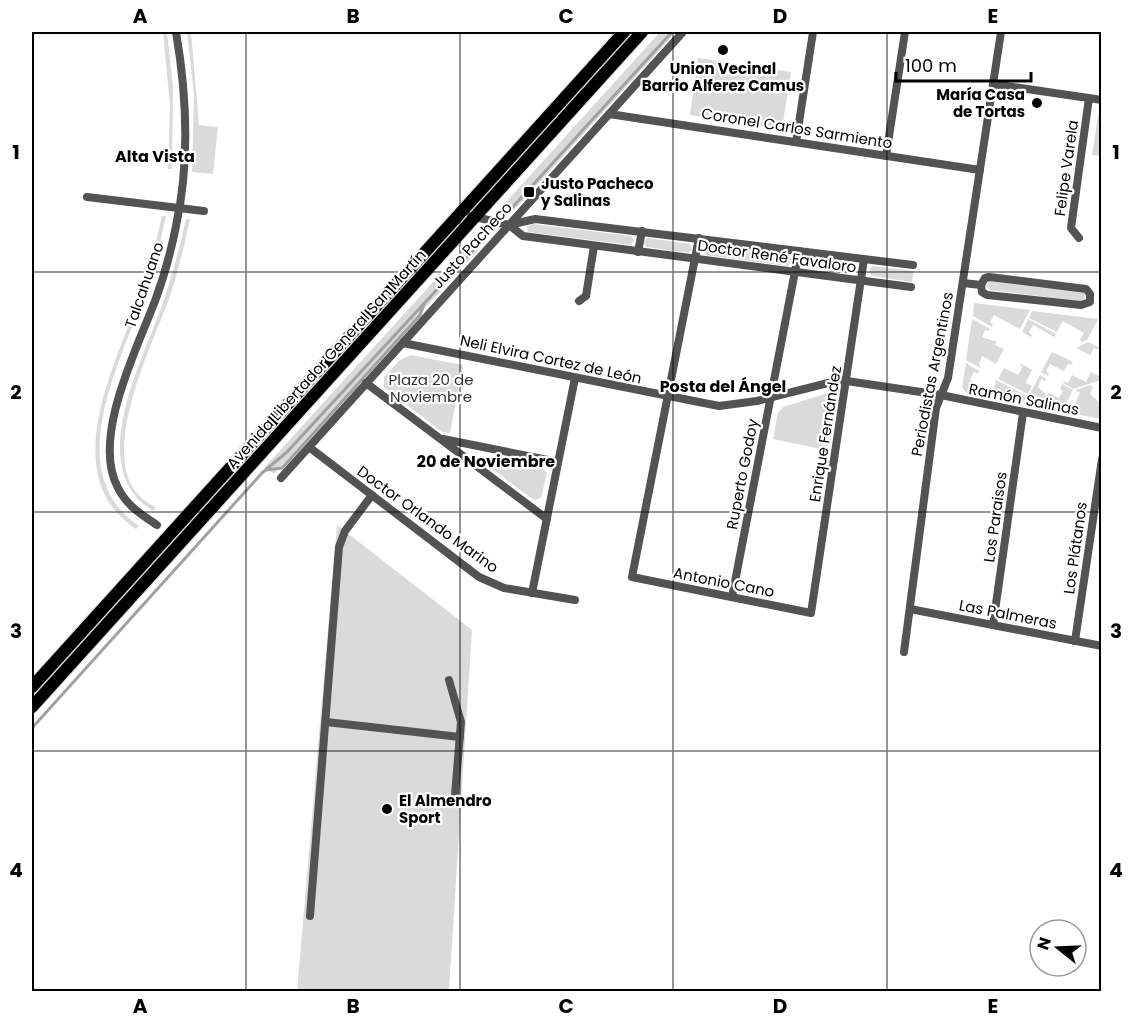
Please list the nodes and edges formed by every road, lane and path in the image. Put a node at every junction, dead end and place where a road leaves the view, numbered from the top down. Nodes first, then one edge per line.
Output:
1 (176, 32) edge
2 (624, 32) edge
3 (642, 32) edge
4 (683, 32) edge
5 (813, 32) edge
6 (905, 32) edge
7 (1001, 32) edge
8 (993, 84) junction
9 (1089, 98) junction
10 (1101, 100) edge
11 (609, 114) junction
12 (796, 142) junction
13 (886, 156) junction
14 (980, 170) junction
15 (87, 197) dead end
16 (180, 208) junction
17 (463, 209) junction
18 (204, 212) dead end
19 (474, 218) junction
20 (509, 225) junction
21 (642, 231) junction
22 (699, 238) junction
23 (1078, 238) dead end
24 (594, 246) junction
25 (799, 251) junction
26 (638, 252) junction
27 (695, 259) junction
28 (864, 259) junction
29 (913, 265) dead end
30 (795, 272) junction
31 (861, 281) junction
32 (963, 283) junction
33 (981, 285) junction
34 (911, 287) dead end
35 (579, 301) dead end
36 (403, 343) junction
37 (575, 378) junction
38 (846, 381) junction
39 (366, 383) junction
40 (941, 395) junction
41 (667, 398) junction
42 (771, 398) junction
43 (1023, 413) junction
44 (1101, 428) edge
45 (439, 438) junction
46 (309, 447) junction
47 (1101, 459) edge
48 (558, 462) junction
49 (281, 478) dead end
50 (372, 495) junction
51 (547, 519) junction
52 (157, 525) dead end
53 (532, 593) junction
54 (732, 597) junction
55 (575, 600) dead end
56 (910, 609) junction
57 (811, 613) joint
58 (993, 625) junction
59 (1075, 641) junction
60 (1101, 646) edge
61 (904, 652) dead end
62 (449, 680) dead end
63 (32, 687) edge
64 (33, 704) edge
65 (326, 722) junction
66 (459, 737) junction
67 (455, 795) dead end
68 (310, 916) dead end

1 - 16 street, Talcahuano
2 - 17 main road, Avenida Libertador General San Martín
3 - 19 main road, Avenida Libertador General San Martín
4 - 11 street, Justo Pacheco
5 - 12 street
6 - 13 street
7 - 8 street, Periodistas Argentinos
8 - 9 street
8 - 14 street, Periodistas Argentinos
9 - 10 street
9 - 23 street, Felipe Varela
11 - 12 street, Coronel Carlos Sarmiento
11 - 20 street, Justo Pacheco
12 - 13 street, Coronel Carlos Sarmiento
13 - 14 street, Coronel Carlos Sarmiento
14 - 32 street, Periodistas Argentinos
15 - 16 street
16 - 18 street
16 - 52 street, Talcahuano
17 - 19 street
17 - 63 main road, Avenida Libertador General San Martín
19 - 20 street
19 - 64 main road, Avenida Libertador General San Martín
20 - 21 street, Doctor René Favaloro
20 - 24 street, Doctor René Favaloro
20 - 36 street, Justo Pacheco
21 - 22 street, Doctor René Favaloro
21 - 26 street
22 - 25 street, Doctor René Favaloro
22 - 27 street
24 - 26 street, Doctor René Favaloro
24 - 35 street
25 - 28 street, Doctor René Favaloro
25 - 30 street, Ruperto Godoy
26 - 27 street, Doctor René Favaloro
27 - 30 street, Doctor René Favaloro
27 - 41 street
28 - 29 street, Doctor René Favaloro
28 - 31 street, Enrique Fernández
30 - 31 street, Doctor René Favaloro
30 - 42 street, Ruperto Godoy
31 - 34 street, Doctor René Favaloro
31 - 38 street, Enrique Fernández
32 - 33 street
32 - 40 street, Periodistas Argentinos
33 - 33 street
36 - 37 street, Neli Elvira Cortez de León
36 - 39 street, Justo Pacheco
37 - 41 street, Neli Elvira Cortez de León
37 - 48 street
38 - 40 street, Neli Elvira Cortez de León
38 - 42 street, Neli Elvira Cortez de León
38 - 57 street, Enrique Fernández
39 - 45 street
39 - 46 street, Justo Pacheco
40 - 43 street, Ramón Salinas
40 - 56 street, Periodistas Argentinos
41 - 42 street, Neli Elvira Cortez de León
41 - 54 street, Antonio Cano
42 - 54 street, Ruperto Godoy
43 - 44 street, Ramón Salinas
43 - 58 street, Los Paraisos
45 - 48 street
45 - 51 street
46 - 49 street, Justo Pacheco
46 - 50 street, Doctor Orlando Marino
47 - 59 street, Los Plátanos
48 - 51 street
50 - 53 street, Doctor Orlando Marino
50 - 65 street
51 - 53 street
53 - 55 street, Doctor Orlando Marino
54 - 57 street, Antonio Cano
56 - 58 street, Las Palmeras
56 - 61 street, Periodistas Argentinos
58 - 59 street, Las Palmeras
59 - 60 street, Las Palmeras
62 - 66 street
65 - 66 street
65 - 68 street
66 - 67 street

